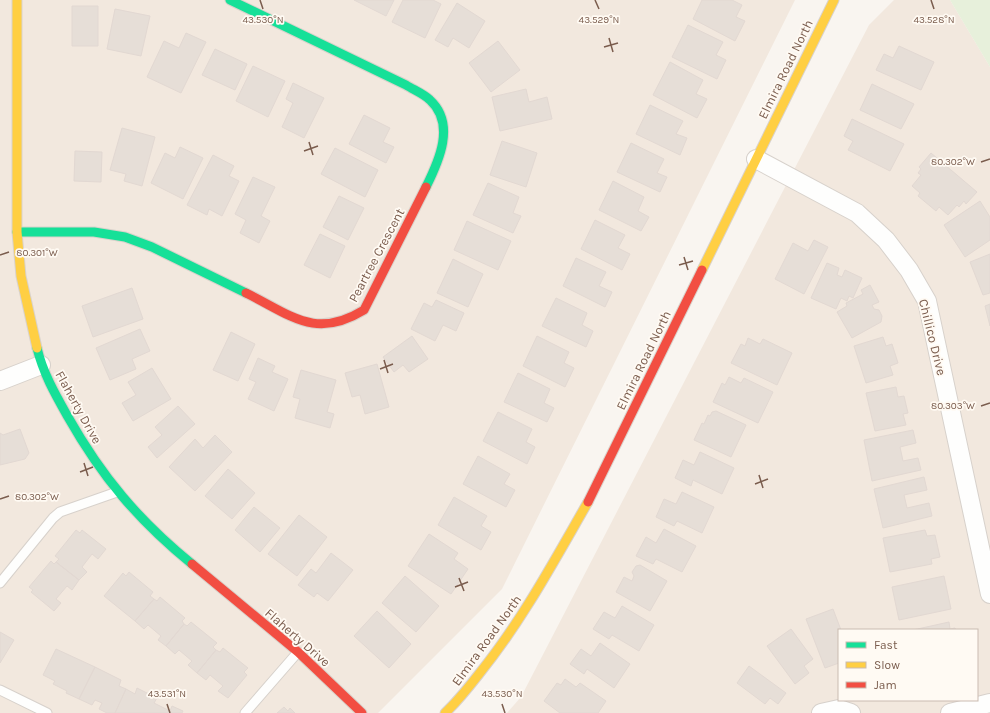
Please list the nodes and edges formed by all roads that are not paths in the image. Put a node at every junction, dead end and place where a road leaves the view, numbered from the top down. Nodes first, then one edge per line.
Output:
1 (17, 0) edge
2 (230, 0) edge
3 (834, 0) edge
4 (756, 159) junction
5 (16, 232) junction
6 (41, 365) junction
7 (0, 380) edge
8 (117, 492) junction
9 (0, 583) edge
10 (990, 594) edge
11 (298, 652) junction
12 (0, 690) edge
13 (990, 703) edge
14 (47, 713) edge
15 (245, 713) edge
16 (362, 713) edge
17 (444, 713) edge
18 (821, 713) edge
19 (851, 713) edge
20 (950, 713) edge

1 - 5 street, Flaherty Drive
2 - 5 street, Peartree Crescent
3 - 4 street, Elmira Road North
4 - 10 street, Chillico Drive
4 - 17 street, Elmira Road North
5 - 6 street, Flaherty Drive
6 - 7 street
6 - 8 street, Flaherty Drive
8 - 9 lane
8 - 11 street, Flaherty Drive
11 - 15 lane
11 - 16 street, Flaherty Drive
12 - 14 lane
13 - 20 street
18 - 19 street

